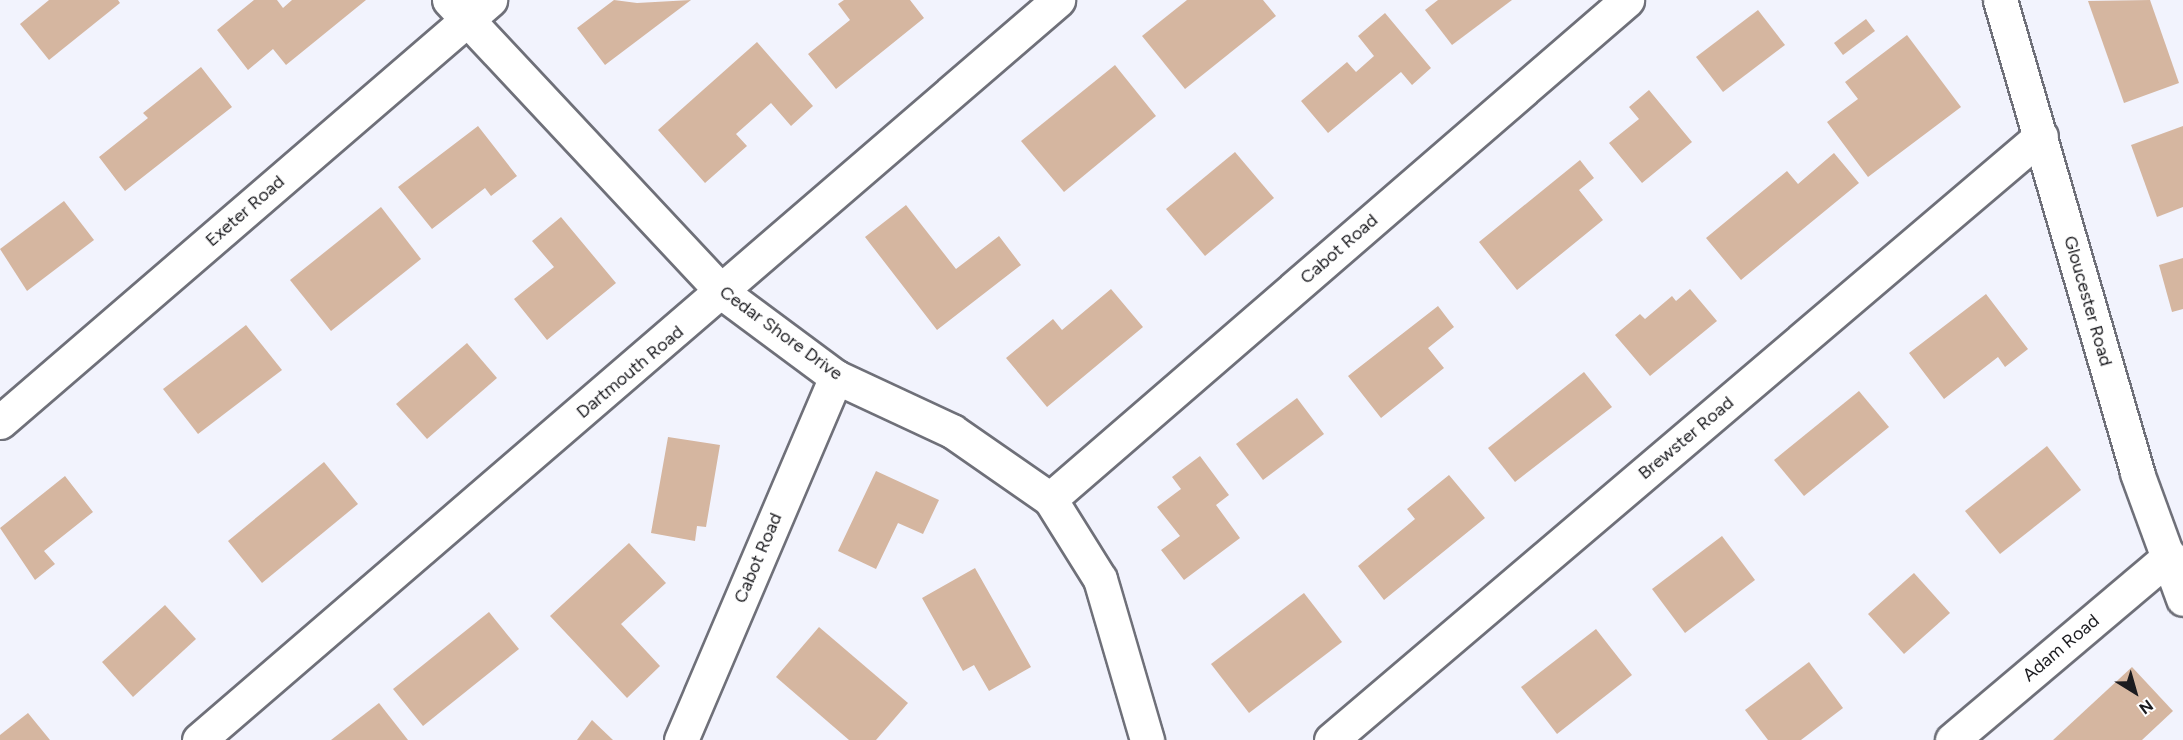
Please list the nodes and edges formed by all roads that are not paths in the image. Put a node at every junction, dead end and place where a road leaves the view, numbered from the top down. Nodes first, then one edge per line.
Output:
1 (1058, 0) edge
2 (1628, 0) edge
3 (2000, 0) edge
4 (468, 7) edge
5 (2041, 136) junction
6 (723, 293) junction
7 (836, 377) junction
8 (0, 422) edge
9 (1050, 499) junction
10 (2170, 556) junction
11 (2183, 599) edge
12 (199, 740) edge
13 (681, 740) edge
14 (1147, 740) edge
15 (1331, 740) edge
16 (1952, 740) edge

1 - 6 street, Dartmouth Road
2 - 9 street, Cabot Road
3 - 5 street, Gloucester Road
4 - 6 street, Cedar Shore Drive
4 - 8 street, Exeter Road
5 - 10 street, Gloucester Road
5 - 15 street, Brewster Road
6 - 7 street, Cedar Shore Drive
6 - 12 street, Dartmouth Road
7 - 9 street, Cedar Shore Drive
7 - 13 street, Cabot Road
9 - 14 street, Cedar Shore Drive
10 - 11 street, Gloucester Road
10 - 16 street, Adam Road

